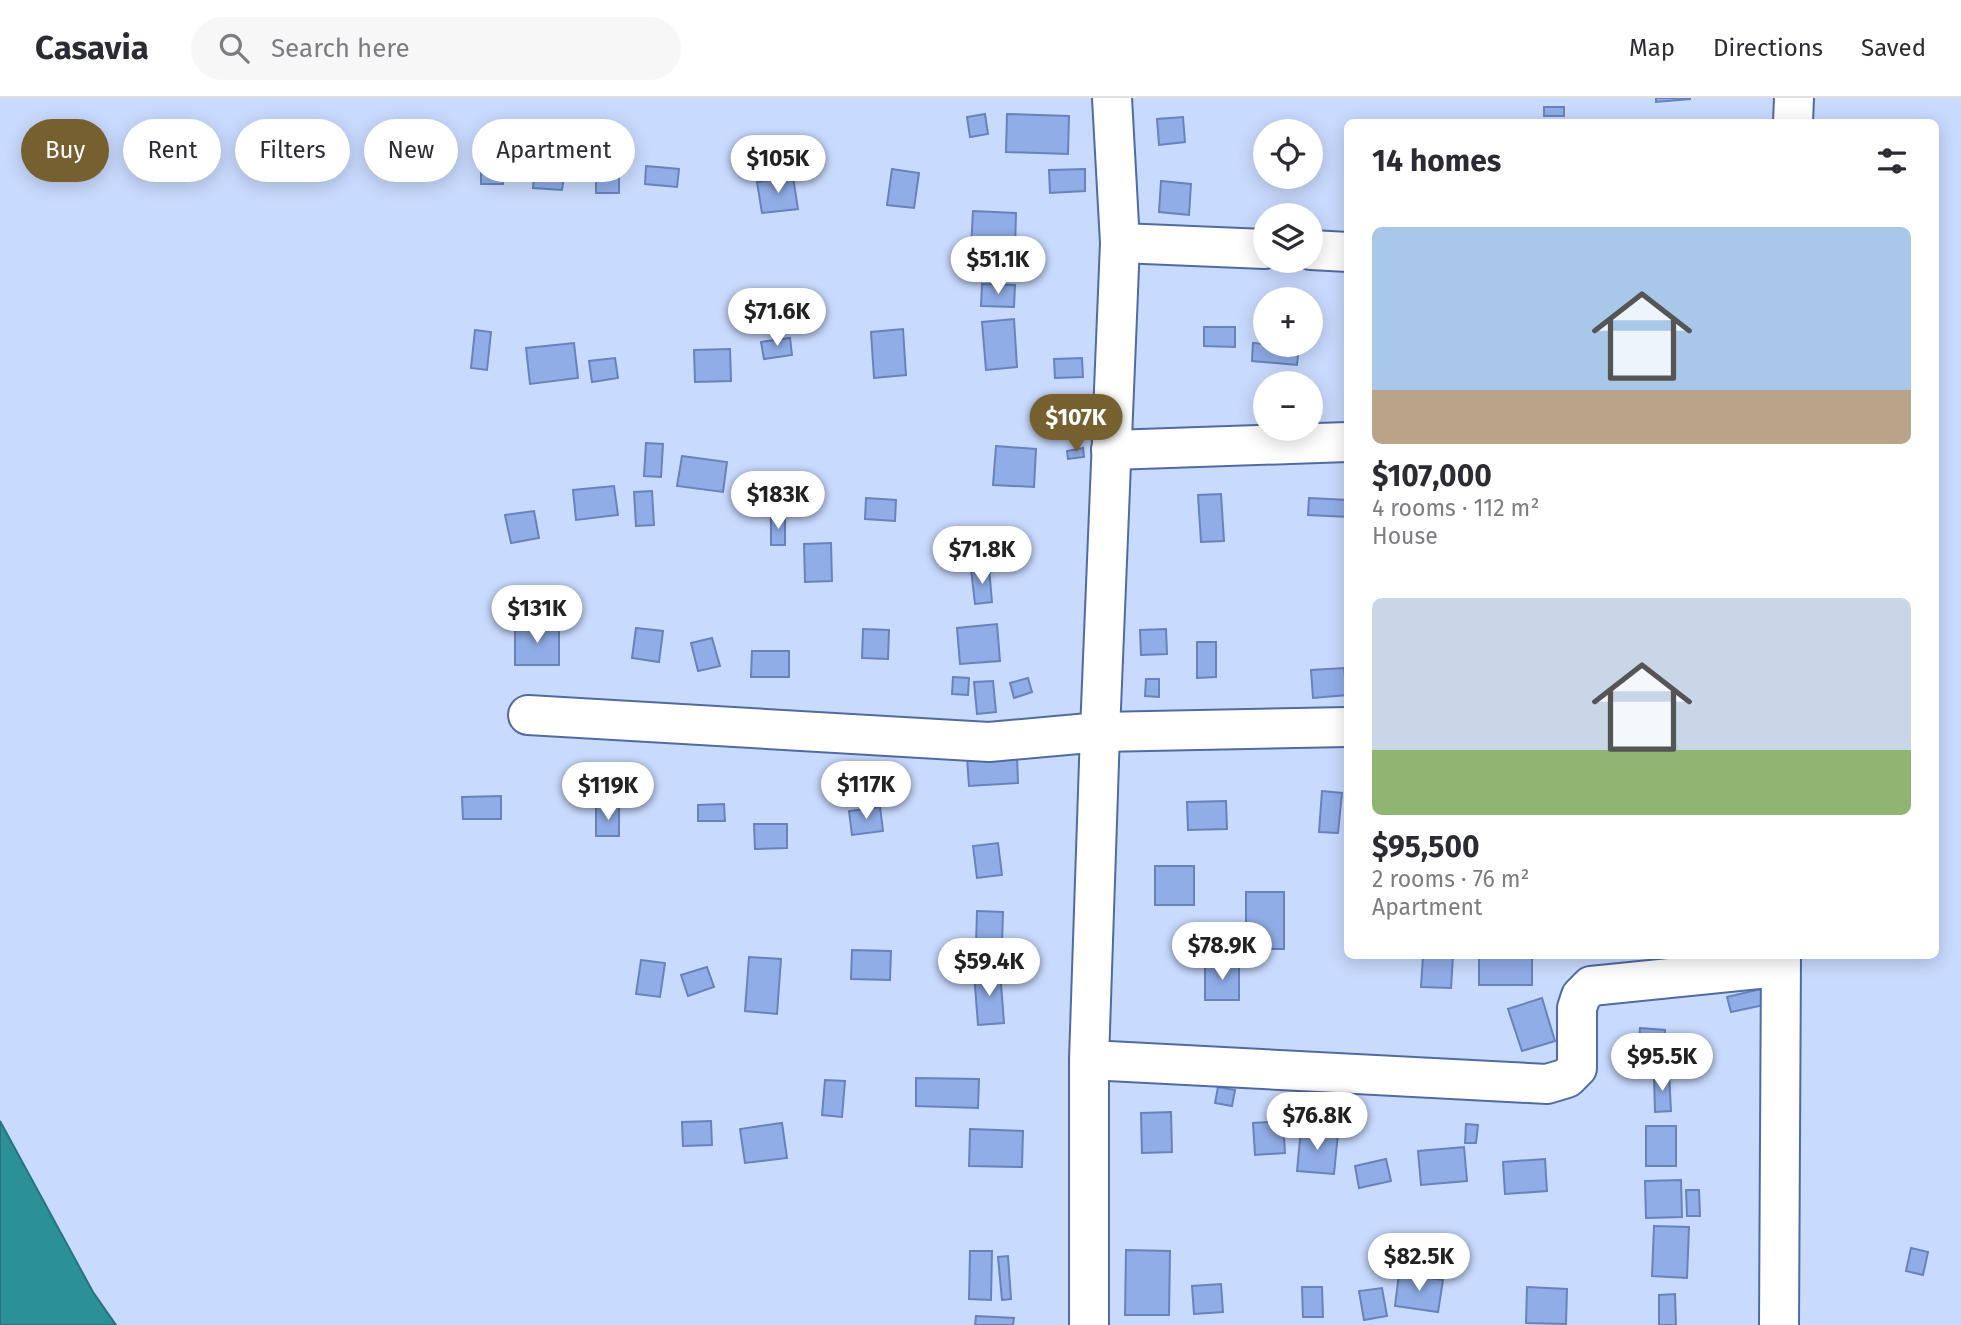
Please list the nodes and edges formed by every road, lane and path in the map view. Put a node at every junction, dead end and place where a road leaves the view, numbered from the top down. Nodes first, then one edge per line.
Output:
1 (1112, 98) edge
2 (1794, 98) edge
3 (1793, 119) edge
4 (1119, 243) junction
5 (1253, 249) edge
6 (1323, 251) edge
7 (1344, 252) edge
8 (1344, 442) edge
9 (1111, 450) junction
10 (527, 715) dead end
11 (1344, 727) edge
12 (1100, 732) junction
13 (1781, 961) edge
14 (1089, 1060) junction
15 (1089, 1325) edge
16 (1779, 1325) edge

1 - 4 street
2 - 3 street
4 - 5 street
4 - 9 street
6 - 7 street
8 - 9 street
9 - 12 street
10 - 12 street
11 - 12 street
12 - 14 street
13 - 14 street
13 - 16 street
14 - 15 street

